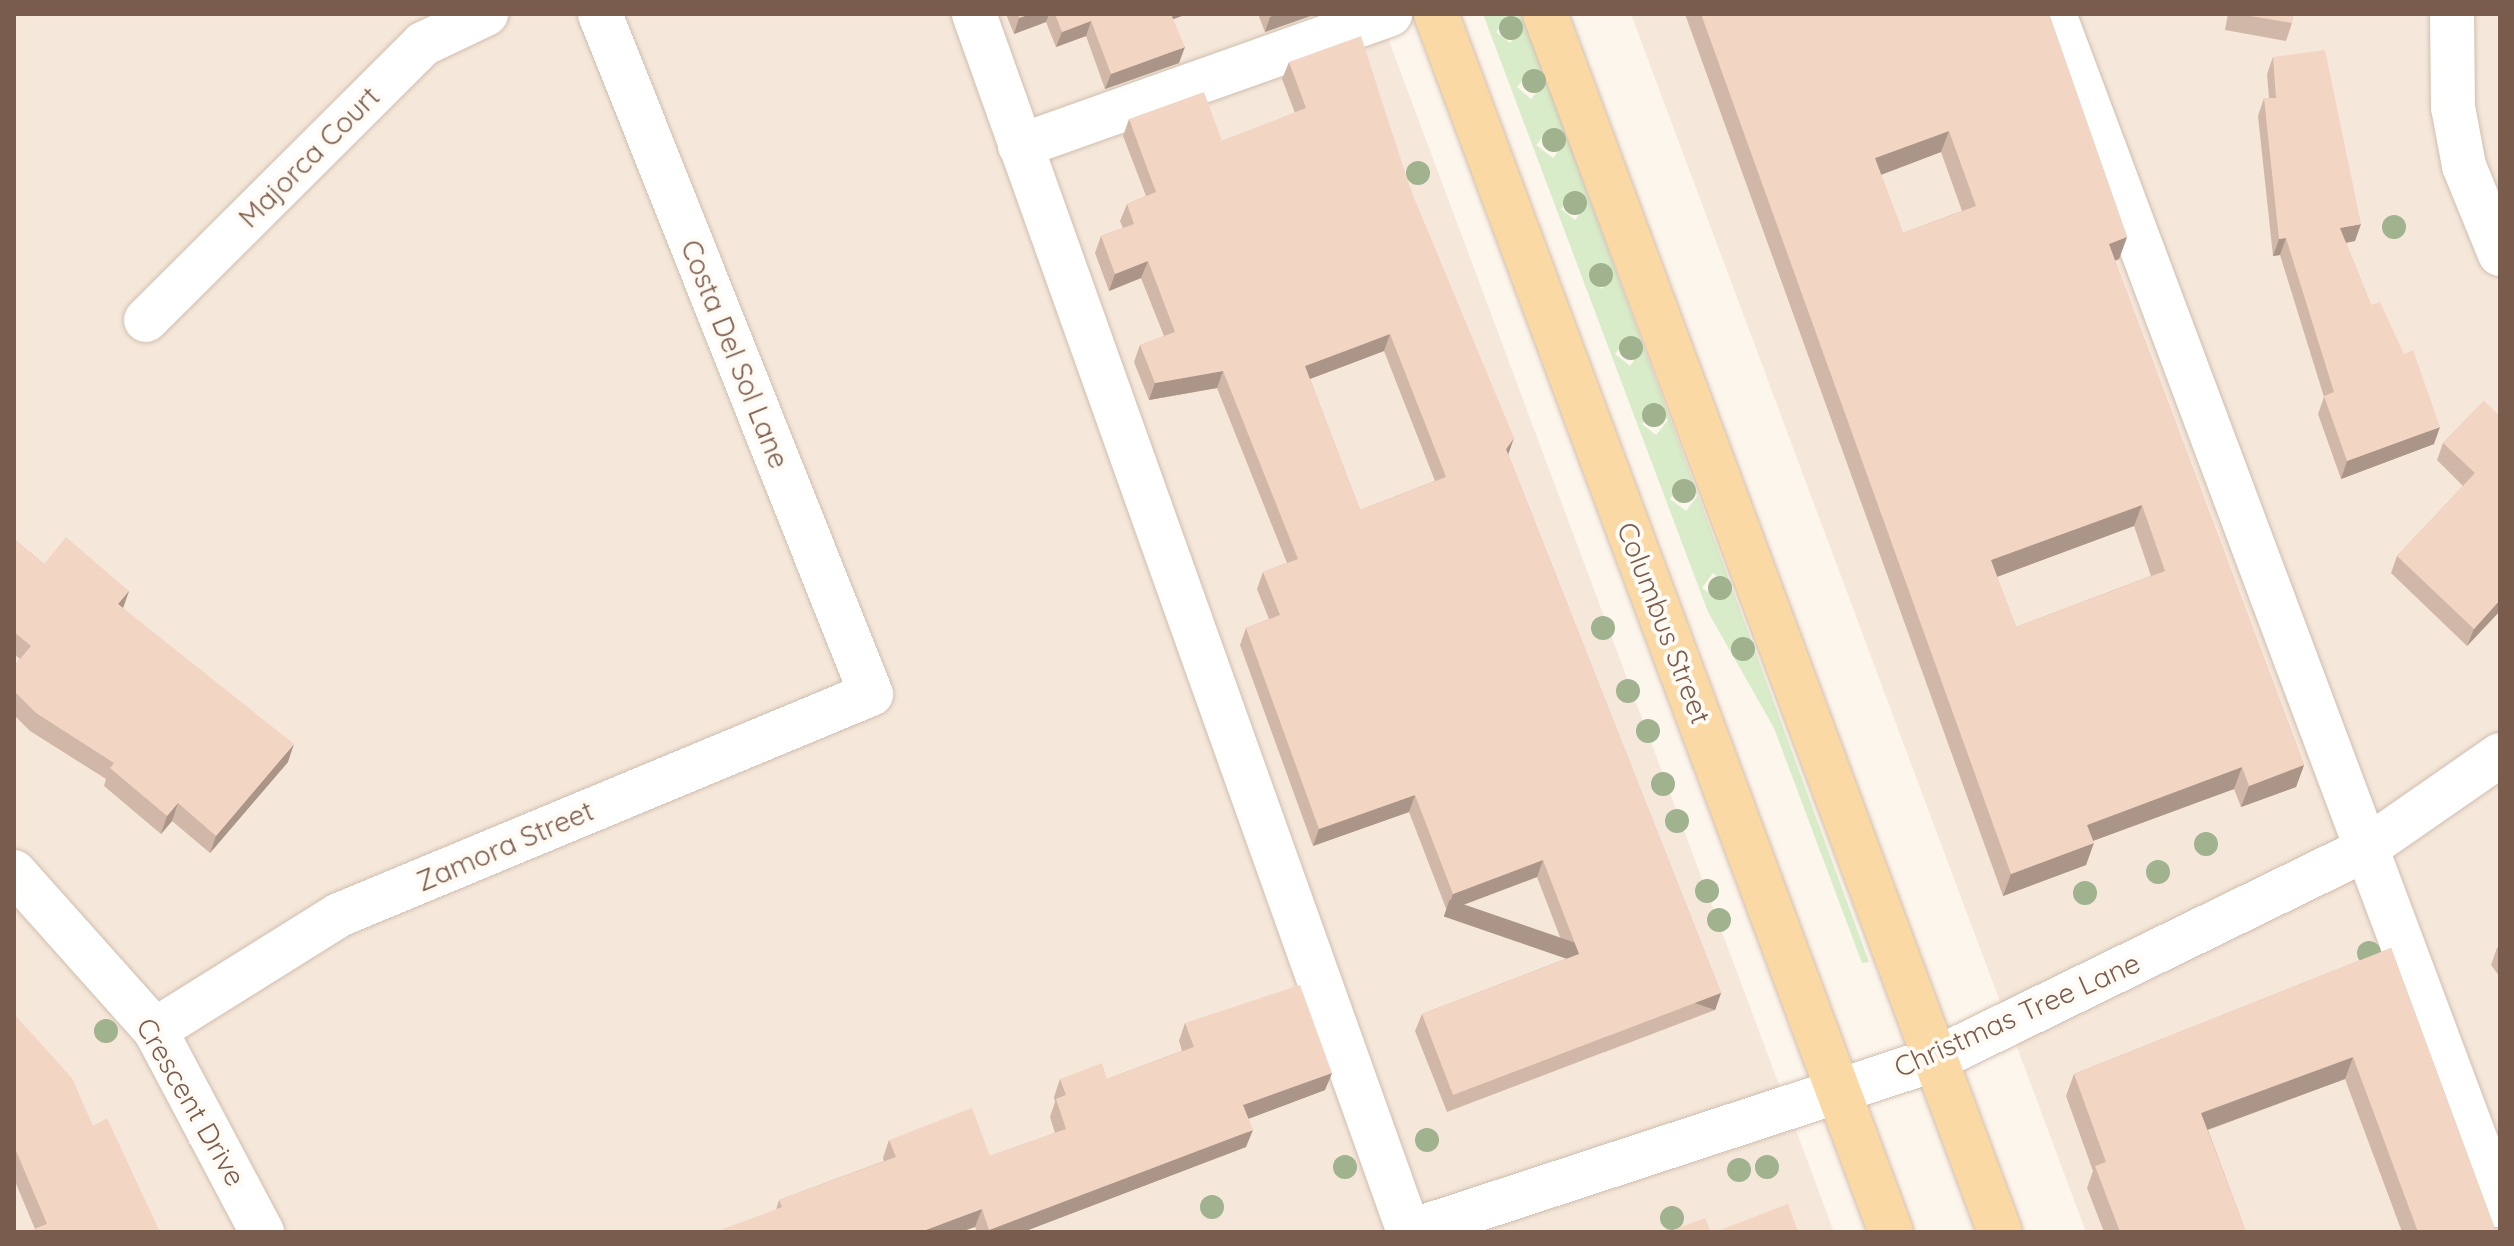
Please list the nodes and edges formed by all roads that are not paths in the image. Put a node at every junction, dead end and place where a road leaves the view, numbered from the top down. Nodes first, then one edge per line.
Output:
1 (486, 14) edge
2 (600, 14) edge
3 (974, 14) edge
4 (1390, 14) edge
5 (1436, 14) edge
6 (1545, 14) edge
7 (2054, 14) edge
8 (2452, 14) edge
9 (1020, 146) junction
10 (2500, 254) edge
11 (146, 320) dead end
12 (871, 694) joint
13 (2500, 755) edge
14 (2362, 851) junction
15 (14, 872) edge
16 (155, 1030) junction
17 (1936, 1059) junction
18 (1839, 1090) junction
19 (2497, 1187) edge
20 (262, 1232) edge
21 (1408, 1232) edge
22 (1891, 1232) edge
23 (2000, 1232) edge

1 - 11 street, Majorca Court
2 - 12 street, Costa Del Sol Lane
3 - 9 street
4 - 9 street
5 - 18 main road, Columbus Street
6 - 17 main road
7 - 14 street
8 - 10 street
9 - 21 street
12 - 16 street, Zamora Street
13 - 14 street, Christmas Tree Lane
14 - 17 street, Christmas Tree Lane
14 - 19 street
15 - 16 street, Crescent Drive
16 - 20 street, Crescent Drive
17 - 18 street, Christmas Tree Lane
17 - 23 main road
18 - 21 street, Christmas Tree Lane
18 - 22 main road, Columbus Street

